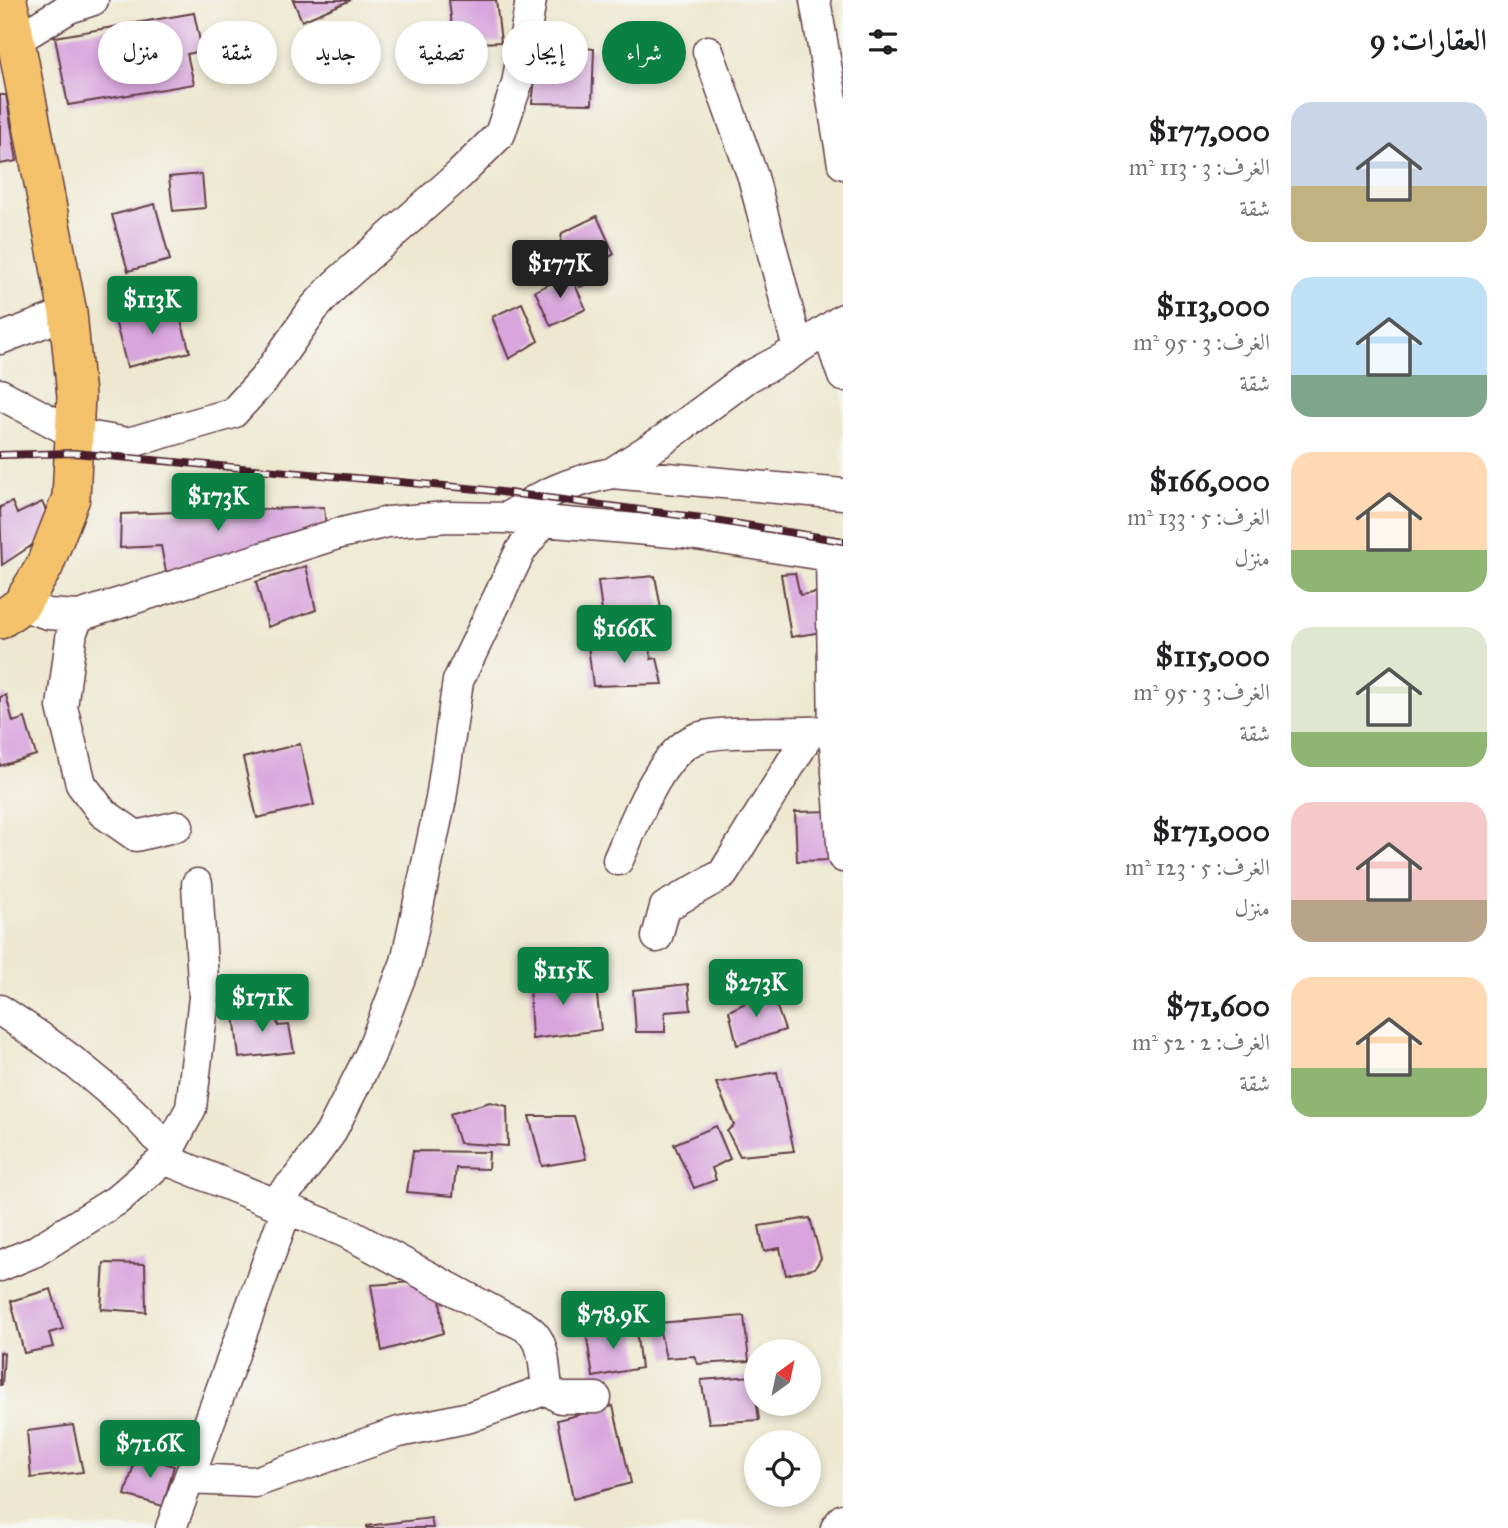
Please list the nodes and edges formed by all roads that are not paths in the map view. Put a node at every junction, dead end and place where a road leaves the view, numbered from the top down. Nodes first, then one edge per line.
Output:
1 (9, 0) edge
2 (93, 0) edge
3 (531, 0) edge
4 (815, 0) edge
5 (16, 40) junction
6 (708, 51) dead end
7 (843, 164) edge
8 (68, 313) junction
9 (835, 325) edge
10 (0, 339) edge
11 (798, 349) junction
12 (843, 376) edge
13 (0, 394) edge
14 (75, 434) junction
15 (612, 473) junction
16 (843, 494) edge
17 (507, 518) junction
18 (544, 521) junction
19 (837, 557) edge
20 (11, 612) edge
21 (79, 616) junction
22 (821, 732) junction
23 (178, 826) dead end
24 (843, 857) edge
25 (618, 860) dead end
26 (197, 884) dead end
27 (657, 937) dead end
28 (0, 1010) edge
29 (166, 1155) junction
30 (280, 1206) junction
31 (0, 1266) edge
32 (547, 1389) junction
33 (596, 1398) dead end
34 (189, 1479) junction
35 (843, 1519) edge
36 (171, 1528) edge
37 (836, 1528) edge

1 - 5 main road
2 - 5 street
3 - 14 street
4 - 7 street
5 - 8 main road
6 - 11 street
8 - 10 street
8 - 14 main road
9 - 11 street
9 - 12 street
11 - 15 street
13 - 14 street
14 - 20 main road
15 - 16 street
15 - 17 street
17 - 18 street
17 - 21 street
18 - 19 street
18 - 30 street
19 - 22 street
20 - 21 street
21 - 23 street
22 - 24 street
22 - 25 street
22 - 27 street
26 - 29 street
28 - 29 street
29 - 30 street
29 - 31 street
30 - 32 street
30 - 34 street
32 - 33 street
32 - 34 street
34 - 36 street
35 - 37 street

